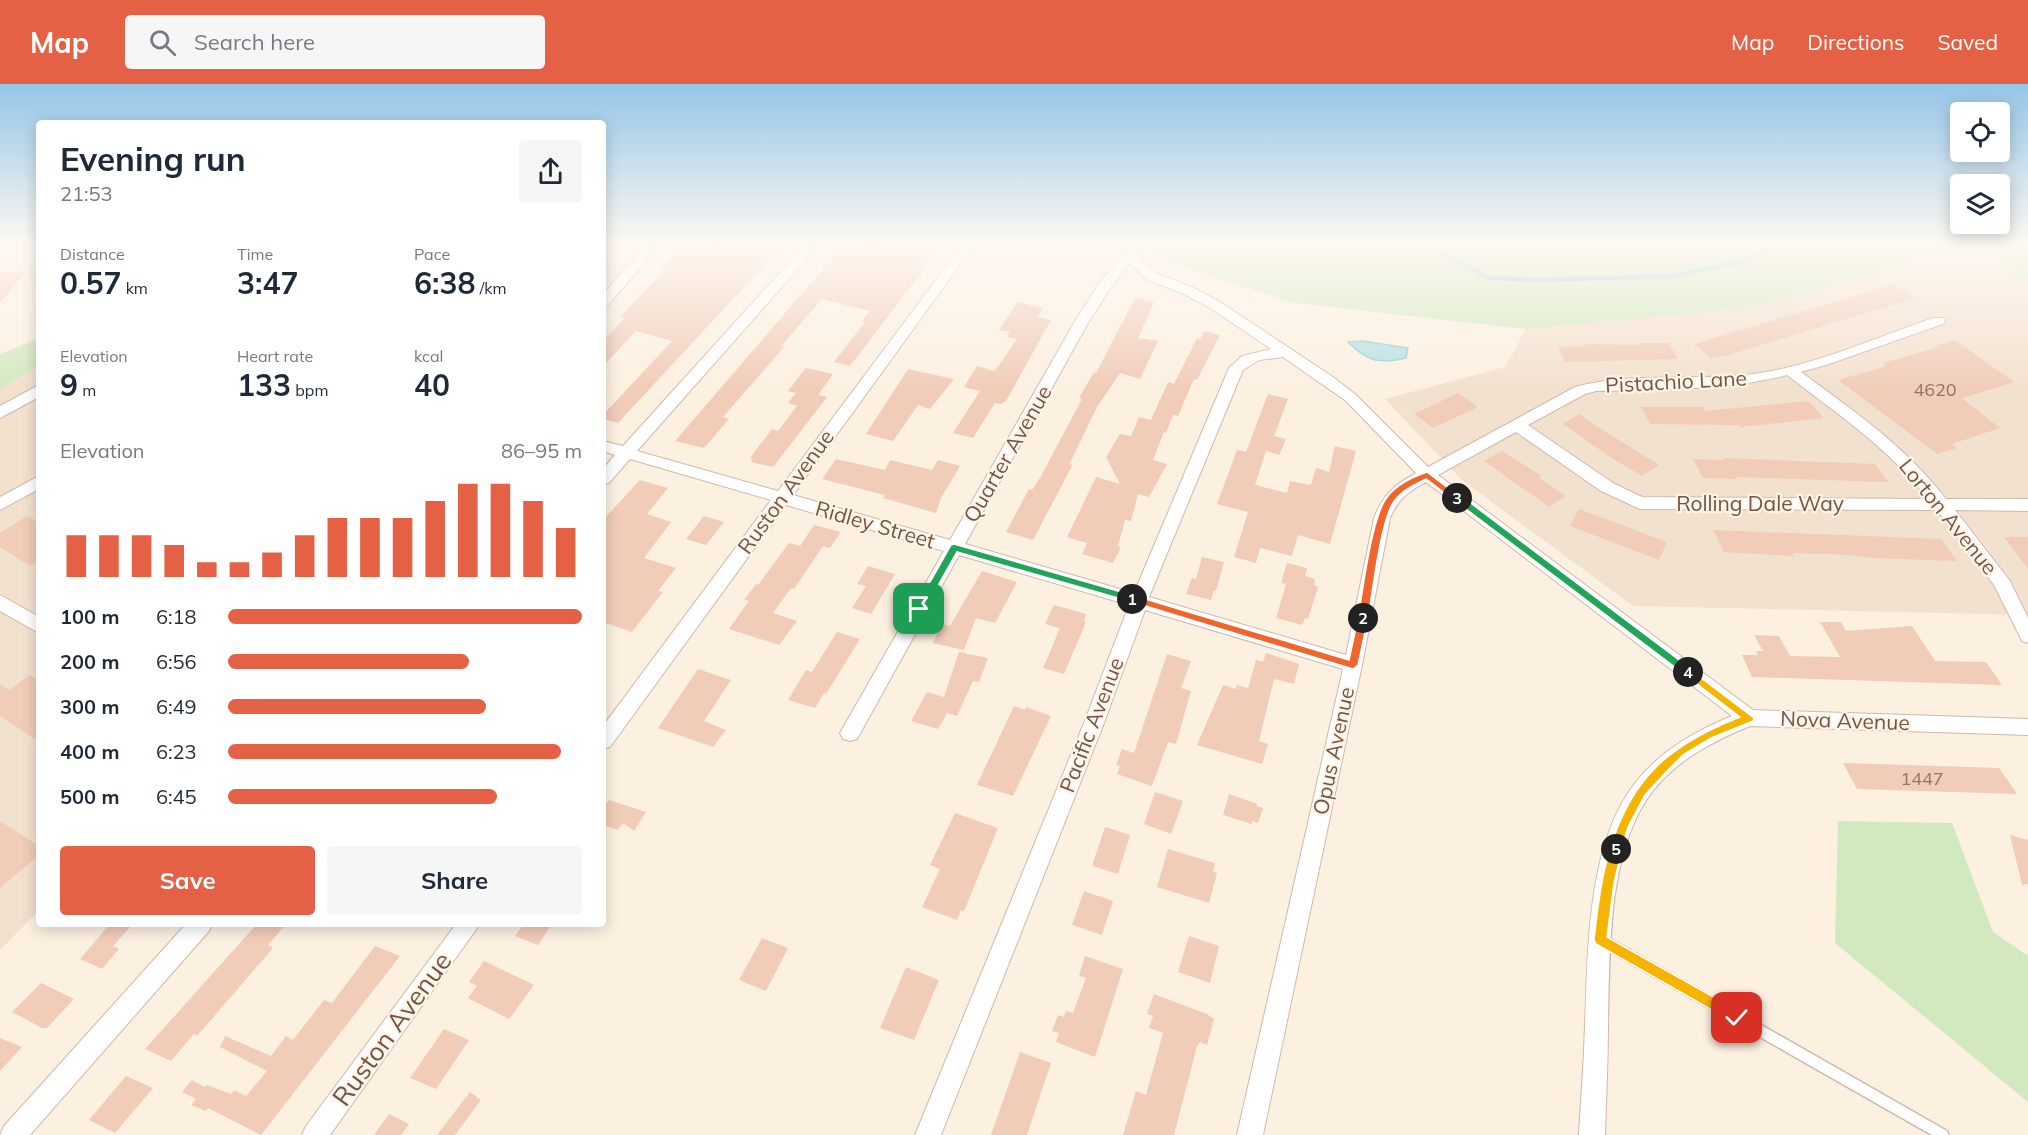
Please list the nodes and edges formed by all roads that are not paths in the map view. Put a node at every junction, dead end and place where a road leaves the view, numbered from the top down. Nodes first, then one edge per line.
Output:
1 (769, 293) edge
2 (933, 293) edge
3 (1100, 293) edge
4 (1193, 293) edge
5 (1938, 321) dead end
6 (1289, 352) junction
7 (1791, 371) junction
8 (36, 392) edge
9 (0, 413) edge
10 (1516, 424) junction
11 (606, 447) edge
12 (626, 453) junction
13 (606, 475) edge
14 (1427, 475) junction
15 (36, 484) edge
16 (781, 498) junction
17 (0, 504) edge
18 (1943, 505) junction
19 (2028, 505) edge
20 (954, 548) junction
21 (1139, 601) junction
22 (0, 602) edge
23 (36, 624) edge
24 (2028, 636) edge
25 (1353, 665) junction
26 (1749, 718) junction
27 (2028, 727) edge
28 (850, 733) dead end
29 (606, 737) edge
30 (198, 927) edge
31 (467, 927) edge
32 (1600, 940) junction
33 (13, 1135) edge
34 (315, 1135) edge
35 (928, 1135) edge
36 (1250, 1135) edge
37 (1592, 1135) edge
38 (1943, 1135) edge

1 - 12 street
2 - 16 street, Ruston Avenue
3 - 20 street, Quarter Avenue
4 - 6 street
5 - 7 street, Pistachio Lane
6 - 14 street
6 - 21 street, Pacific Avenue
7 - 10 street, Pistachio Lane
7 - 18 street, Lorton Avenue
8 - 9 street
10 - 14 street, Pistachio Lane
10 - 18 street, Rolling Dale Way
11 - 12 street, Ridley Street
12 - 13 street
12 - 16 street, Ridley Street
14 - 25 street, Opus Avenue
14 - 26 street
15 - 17 street
16 - 20 street, Ridley Street
16 - 29 street, Ruston Avenue
18 - 19 street, Rolling Dale Way
18 - 24 street, Lorton Avenue
20 - 21 street, Ridley Street
20 - 28 street, Quarter Avenue
21 - 25 street, Ridley Street
21 - 35 street, Pacific Avenue
22 - 23 street
25 - 36 street, Opus Avenue
26 - 27 street, Nova Avenue
26 - 32 street, Nova Avenue
30 - 33 street
31 - 34 street, Ruston Avenue
32 - 37 street, Nova Avenue
32 - 38 lane

